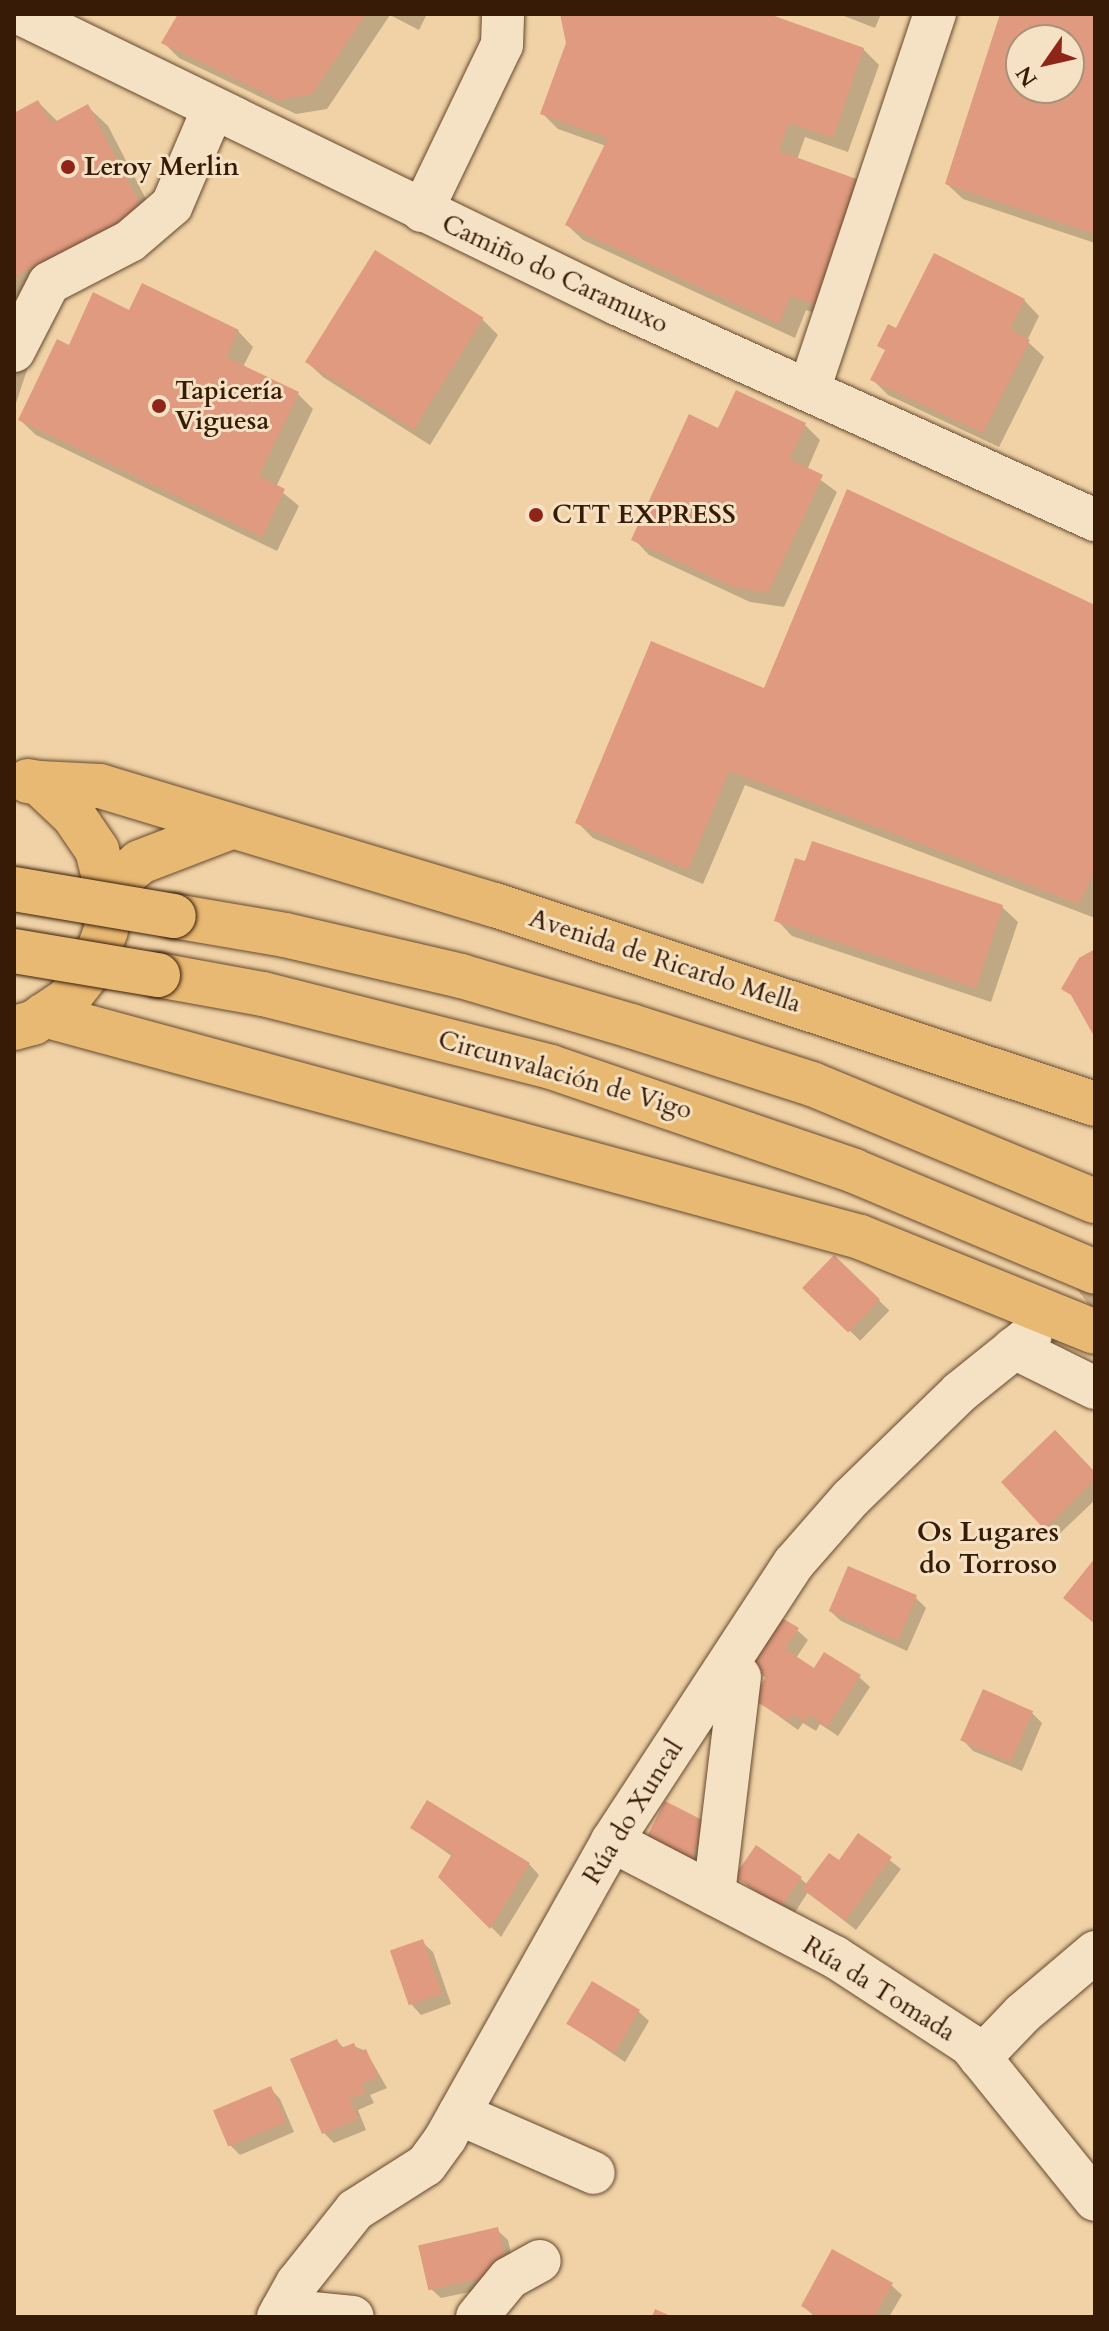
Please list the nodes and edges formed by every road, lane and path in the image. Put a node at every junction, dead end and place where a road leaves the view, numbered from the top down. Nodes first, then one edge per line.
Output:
1 (18, 14) edge
2 (503, 14) edge
3 (935, 14) edge
4 (14, 22) edge
5 (212, 111) junction
6 (422, 211) junction
7 (14, 351) edge
8 (809, 390) junction
9 (1095, 520) edge
10 (27, 781) edge
11 (231, 827) junction
12 (14, 889) edge
13 (107, 890) junction
14 (14, 951) edge
15 (29, 1022) edge
16 (1095, 1104) edge
17 (1095, 1201) edge
18 (1095, 1272) edge
19 (1095, 1332) edge
20 (1095, 1388) edge
21 (740, 1677) dead end
22 (612, 1841) junction
23 (714, 1894) junction
24 (1095, 1952) edge
25 (980, 2058) junction
26 (459, 2114) junction
27 (594, 2173) dead end
28 (1095, 2200) edge
29 (540, 2261) dead end
30 (280, 2314) edge
31 (353, 2317) edge
32 (477, 2317) edge

1 - 4 street
1 - 5 street, Camiño do Caramuxo
2 - 6 street
3 - 8 street
5 - 6 street, Camiño do Caramuxo
5 - 7 street
6 - 8 street, Camiño do Caramuxo
8 - 9 street, Camiño do Caramuxo
10 - 11 main road, Avenida de Ricardo Mella
10 - 13 main road
11 - 13 main road
11 - 16 main road, Avenida de Ricardo Mella
12 - 17 main road, bridge
13 - 15 main road
14 - 18 main road, Circunvalación de Vigo, bridge
15 - 19 main road
20 - 22 street, Rúa do Xuncal
21 - 23 street
22 - 23 street, Rúa da Tomada
22 - 26 street, Rúa do Xuncal
23 - 25 street, Rúa da Tomada
24 - 25 street
25 - 28 street, Rúa da Tomada
26 - 27 street
26 - 30 street, Rúa do Xuncal
29 - 32 street
30 - 31 street

